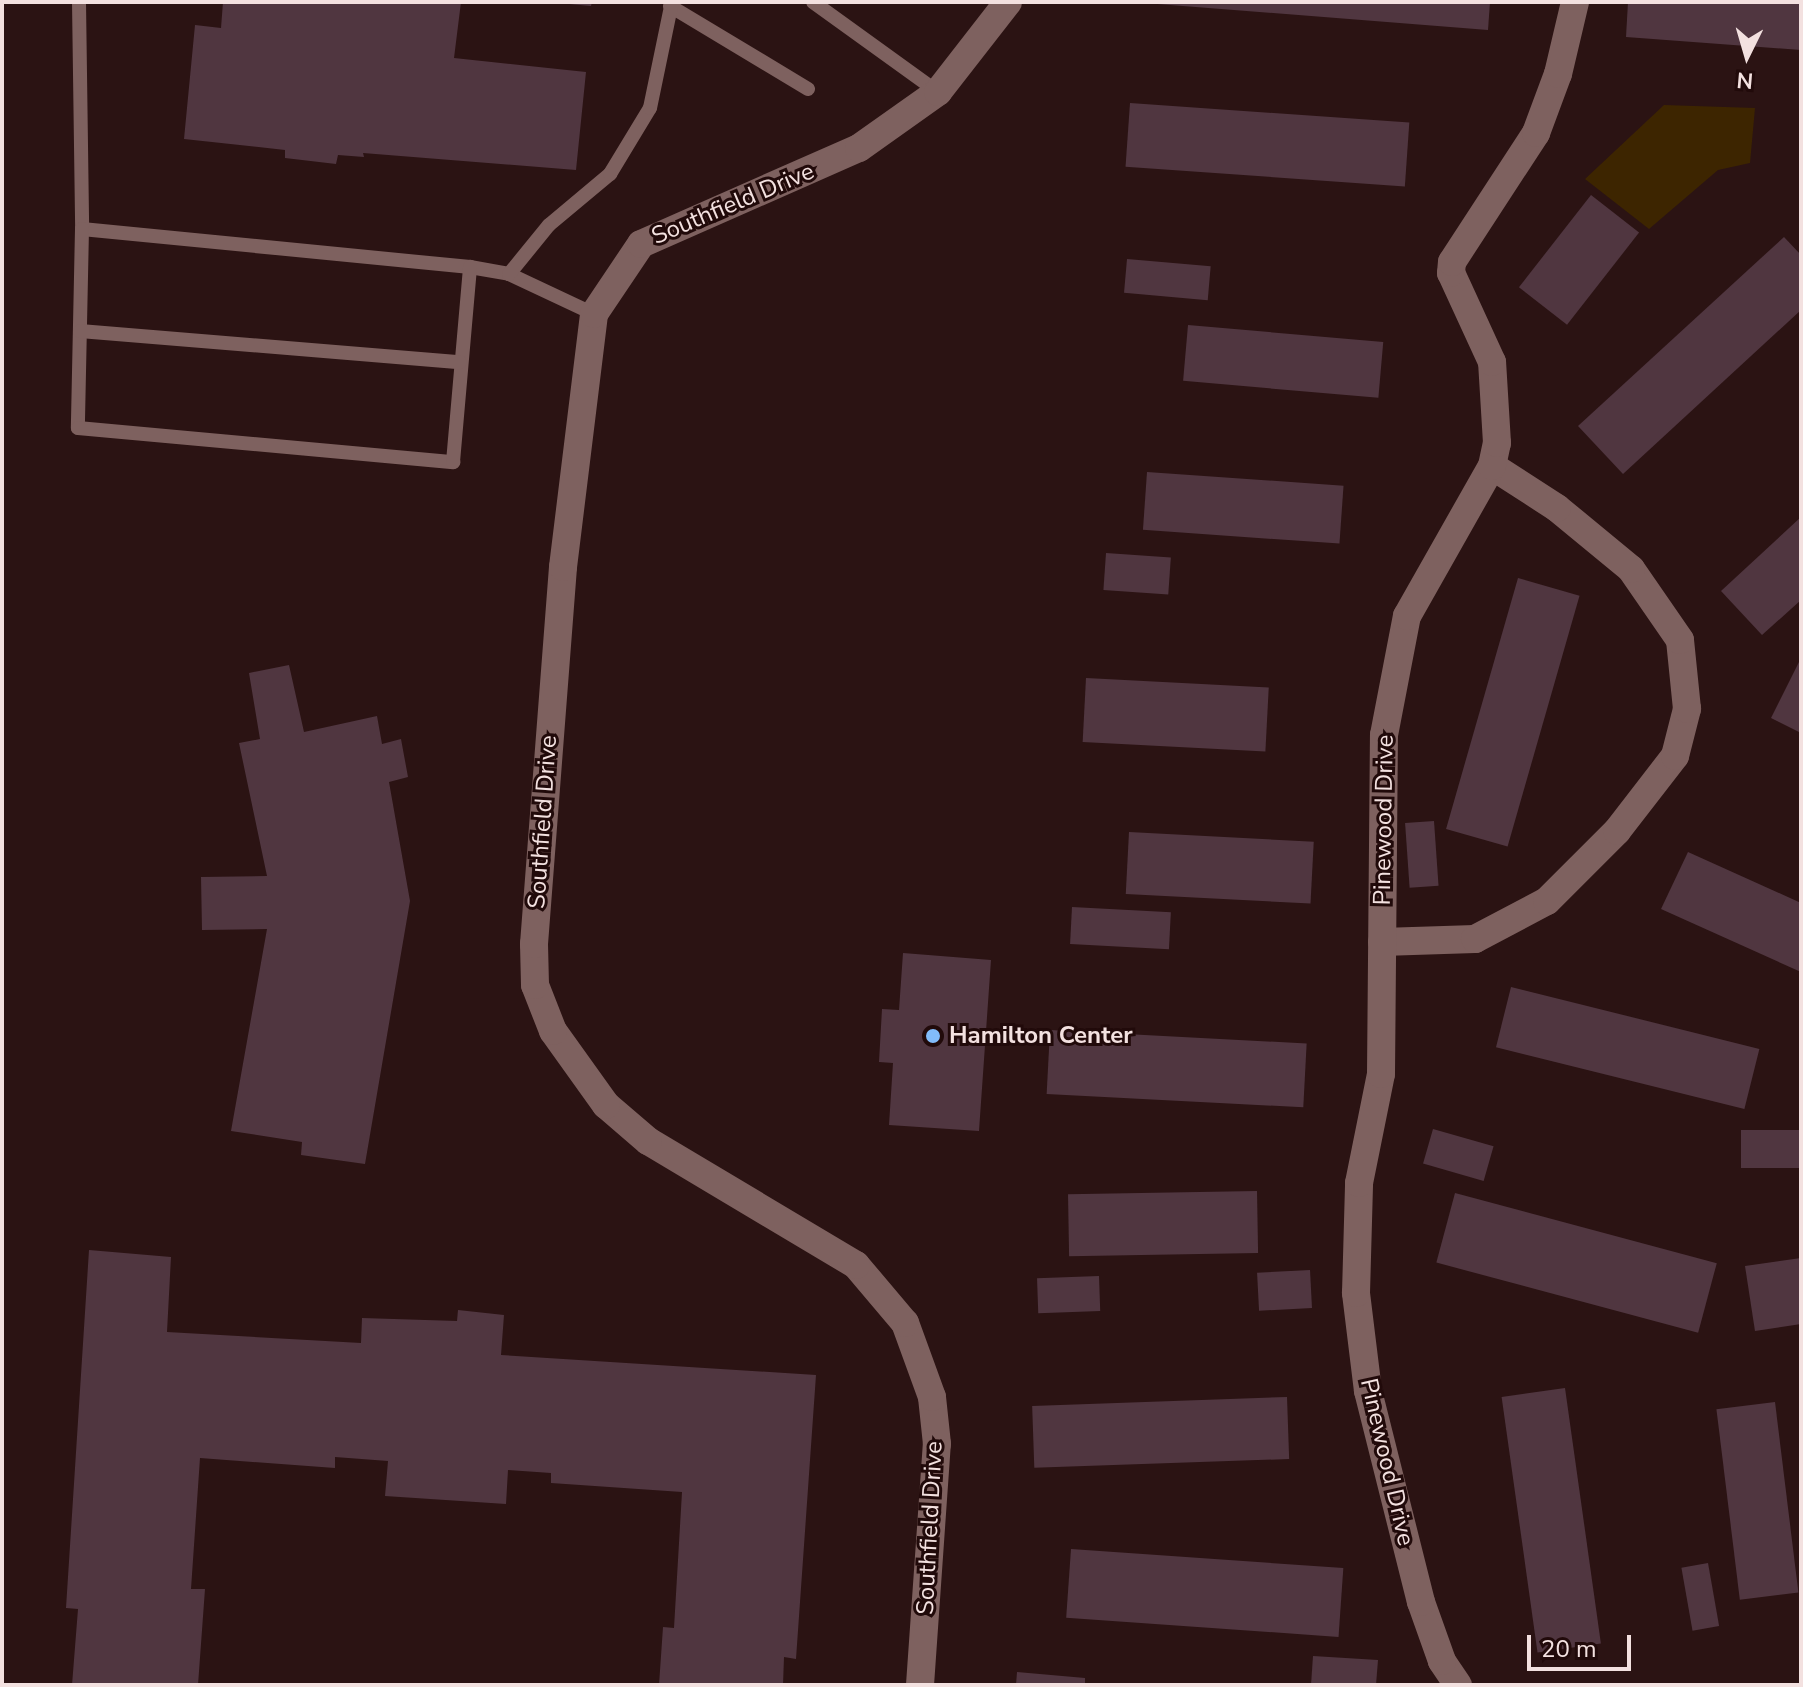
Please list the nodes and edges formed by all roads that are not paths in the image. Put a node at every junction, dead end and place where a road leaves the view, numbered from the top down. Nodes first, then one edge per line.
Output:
1 (79, 2) edge
2 (813, 2) edge
3 (1008, 2) edge
4 (1575, 2) edge
5 (671, 4) edge
6 (808, 89) dead end
7 (938, 92) junction
8 (82, 229) junction
9 (470, 267) junction
10 (509, 274) junction
11 (594, 314) junction
12 (80, 331) junction
13 (460, 362) junction
14 (1492, 466) junction
15 (1382, 942) junction
16 (920, 1685) edge
17 (1458, 1685) edge

1 - 8 lane
2 - 7 lane
3 - 7 street, Southfield Drive
4 - 14 street, Pinewood Drive
5 - 6 lane
5 - 10 lane
7 - 11 street, Southfield Drive
8 - 9 lane
8 - 12 lane
9 - 10 lane
9 - 13 lane
10 - 11 lane
11 - 16 street, Southfield Drive
12 - 13 lane
12 - 13 lane
14 - 15 street, Pinewood Drive
14 - 15 street
15 - 17 street, Pinewood Drive

